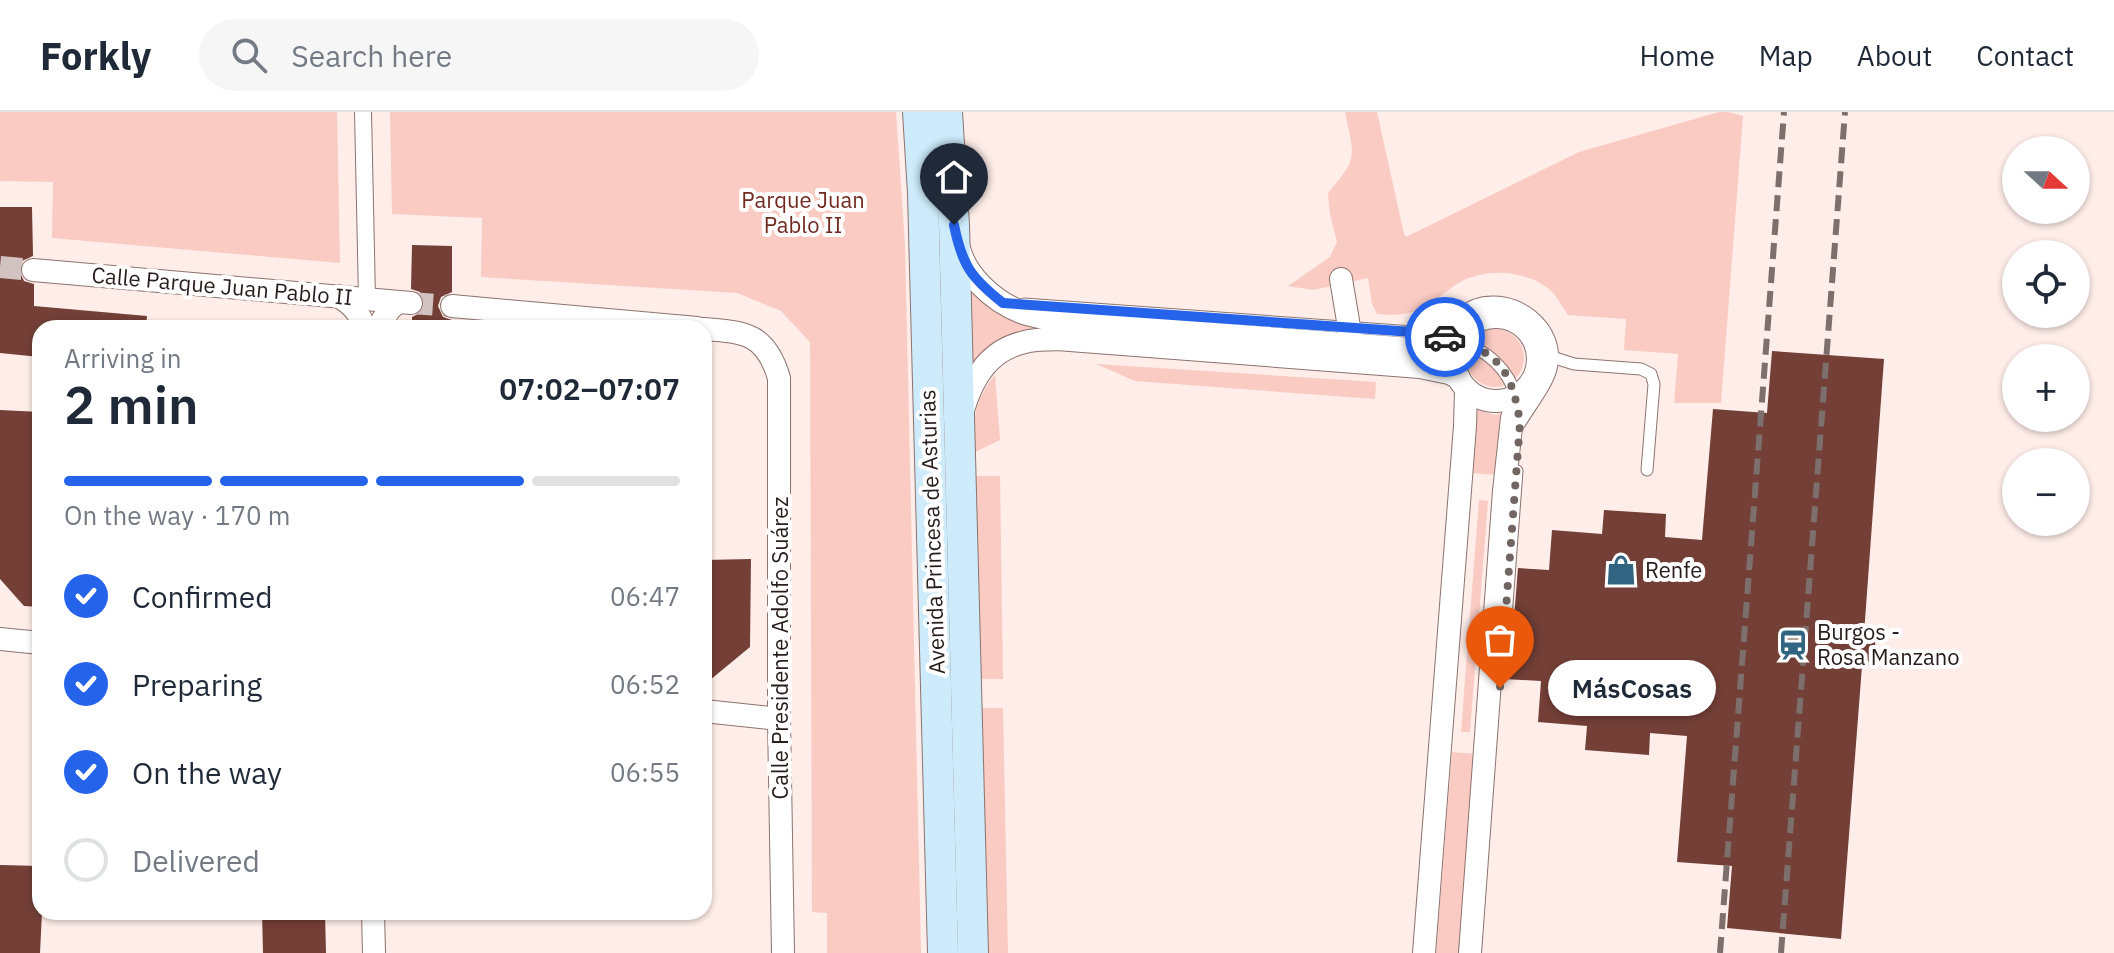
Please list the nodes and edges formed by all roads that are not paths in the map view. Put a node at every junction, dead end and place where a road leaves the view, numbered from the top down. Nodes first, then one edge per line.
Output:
1 (363, 112) edge
2 (918, 112) edge
3 (947, 112) edge
4 (954, 225) junction
5 (33, 270) tunnel mouth
6 (1341, 279) dead end
7 (338, 296) junction
8 (367, 299) junction
9 (452, 306) tunnel mouth
10 (360, 320) edge
11 (382, 320) edge
12 (608, 320) edge
13 (712, 330) edge
14 (1427, 333) junction
15 (1351, 336) junction
16 (1458, 337) junction
17 (1532, 378) junction
18 (1462, 384) junction
19 (1520, 423) junction
20 (959, 435) junction
21 (1647, 470) dead end
22 (0, 639) edge
23 (32, 642) edge
24 (712, 712) edge
25 (779, 719) junction
26 (373, 920) edge
27 (374, 953) edge
28 (783, 953) edge
29 (943, 953) edge
30 (973, 953) edge
31 (1424, 953) edge
32 (1470, 953) edge
33 (1480, 953) edge

1 - 8 street
2 - 29 main road, Avenida Princesa de Asturias
3 - 4 main road, Avenida Princesa de Asturias
4 - 15 street
4 - 20 main road, Avenida Princesa de Asturias
5 - 7 street, Calle Parque Juan Pablo II
6 - 15 street
7 - 8 street, Calle Parque Juan Pablo II
7 - 10 street
8 - 11 street, Calle Parque Juan Pablo II
9 - 12 street
13 - 25 street, Calle Presidente Adolfo Suárez
14 - 15 lane
14 - 16 lane
14 - 17 lane
15 - 16 street
16 - 17 lane
16 - 17 street
16 - 18 street
17 - 18 street, Avenida Princesa de Asturias
17 - 19 lane
17 - 19 lane
17 - 19 lane
17 - 21 lane
17 - 32 street
18 - 20 street, Avenida Princesa de Asturias
18 - 31 street
19 - 33 lane
20 - 30 main road, Avenida Princesa de Asturias
22 - 23 street
24 - 25 street
25 - 28 street, Calle Presidente Adolfo Suárez
26 - 27 street

